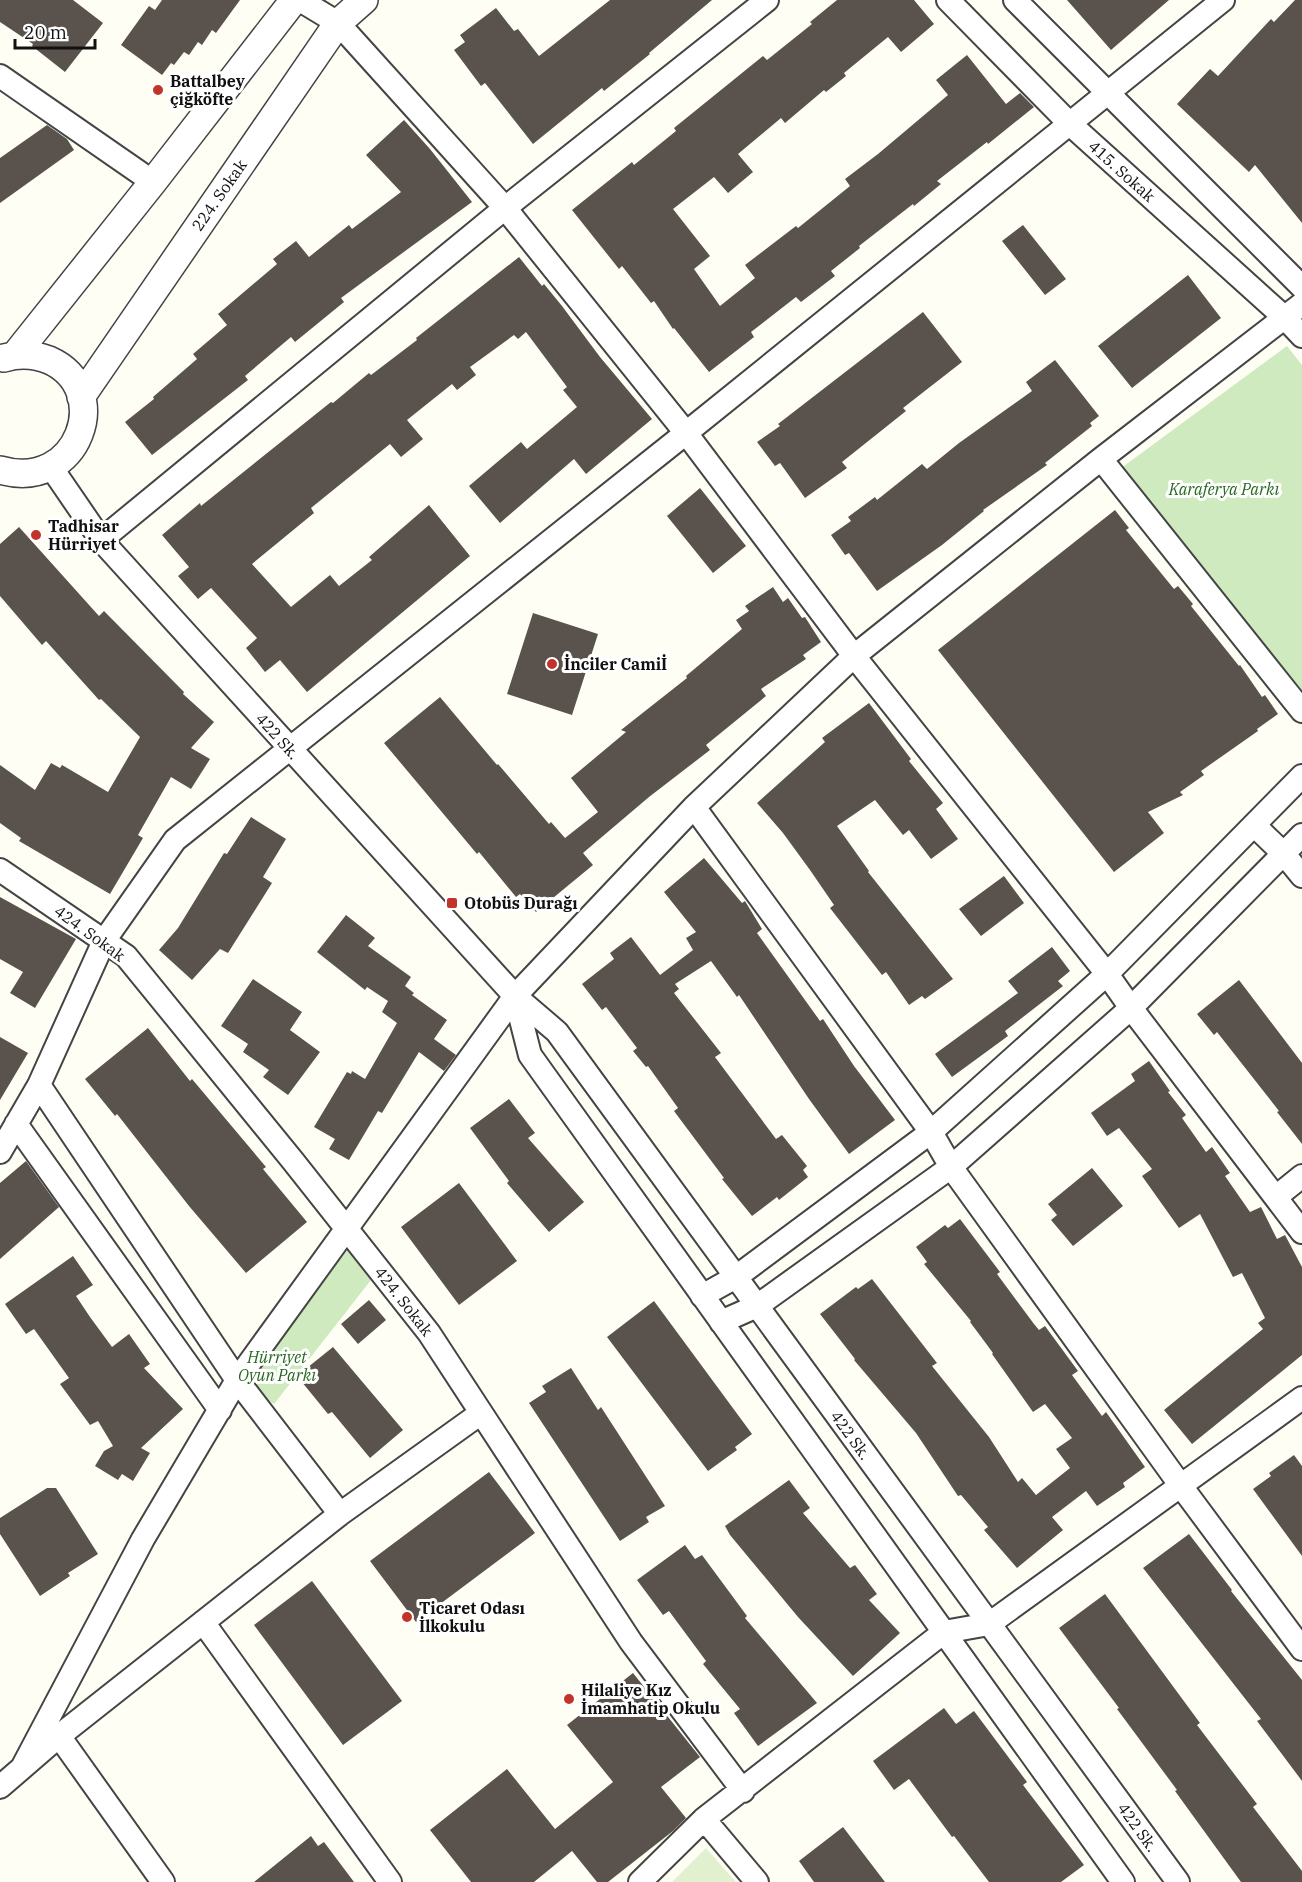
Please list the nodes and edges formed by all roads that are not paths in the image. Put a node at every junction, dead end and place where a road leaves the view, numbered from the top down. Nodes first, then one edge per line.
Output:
1 (294, 0) edge
2 (300, 0) edge
3 (364, 0) edge
4 (767, 0) edge
5 (948, 0) edge
6 (1015, 0) edge
7 (1223, 0) edge
8 (338, 23) junction
9 (0, 76) edge
10 (1107, 94) junction
11 (1070, 124) junction
12 (153, 182) junction
13 (505, 208) junction
14 (1302, 288) edge
15 (1293, 311) edge
16 (1302, 336) edge
17 (8, 356) edge
18 (81, 397) junction
19 (686, 433) junction
20 (1101, 459) junction
21 (51, 467) junction
22 (0, 470) edge
23 (100, 540) junction
24 (854, 656) junction
25 (1302, 711) edge
26 (290, 750) junction
27 (1302, 776) edge
28 (694, 807) junction
29 (1254, 825) junction
30 (1302, 835) edge
31 (1284, 854) junction
32 (0, 870) edge
33 (1302, 876) edge
34 (104, 941) junction
35 (1107, 974) junction
36 (515, 996) junction
37 (1131, 1008) junction
38 (39, 1085) junction
39 (16, 1124) junction
40 (932, 1132) junction
41 (0, 1152) edge
42 (951, 1167) junction
43 (1302, 1176) edge
44 (1276, 1197) junction
45 (346, 1228) junction
46 (1302, 1232) edge
47 (736, 1277) junction
48 (702, 1296) junction
49 (757, 1306) junction
50 (722, 1322) junction
51 (237, 1380) junction
52 (1302, 1398) edge
53 (219, 1410) junction
54 (481, 1413) junction
55 (1181, 1486) junction
56 (340, 1514) junction
57 (203, 1622) junction
58 (989, 1624) junction
59 (944, 1632) junction
60 (1302, 1649) edge
61 (59, 1736) junction
62 (22, 1768) junction
63 (0, 1787) edge
64 (743, 1791) junction
65 (704, 1819) junction
66 (162, 1882) edge
67 (390, 1882) edge
68 (640, 1882) edge
69 (757, 1882) edge
70 (1123, 1882) edge
71 (1178, 1882) edge

1 - 12 street
2 - 8 street
3 - 8 street, 224. Sokak
4 - 13 street
5 - 11 street, 415. Sokak
6 - 10 street
7 - 10 street
8 - 13 street
8 - 18 street, 224. Sokak
9 - 12 street
10 - 11 street
10 - 14 street
11 - 15 street, 415. Sokak
11 - 19 street
12 - 17 street
13 - 19 street
13 - 23 street
15 - 16 street, 415. Sokak
15 - 20 street
17 - 18 street
18 - 21 street
19 - 24 street
19 - 26 street
20 - 24 street
20 - 25 street
21 - 22 street
21 - 23 street, 422 Sk.
23 - 26 street, 422 Sk.
24 - 28 street
24 - 35 street
26 - 34 street
26 - 36 street, 422 Sk.
27 - 29 street
28 - 36 street
28 - 40 street
29 - 31 street
29 - 35 street
30 - 31 street
31 - 33 street
31 - 37 street
32 - 34 street, 424. Sokak
34 - 38 street
34 - 45 street, 424. Sokak
35 - 37 street
35 - 40 street
36 - 45 street
36 - 47 street, 422 Sk.
36 - 48 street, 422 Sk.
37 - 42 street
37 - 44 street
38 - 39 street
38 - 51 street
39 - 41 street
39 - 53 street
40 - 42 street
40 - 47 street
42 - 49 street
42 - 55 street
43 - 44 street
44 - 46 street
45 - 51 street
45 - 54 street, 424. Sokak
47 - 48 street
47 - 49 street, 422 Sk.
48 - 50 street, 422 Sk.
49 - 50 street
49 - 58 street, 422 Sk.
50 - 59 street, 422 Sk.
51 - 53 street
51 - 56 street
52 - 55 street
53 - 62 street
54 - 56 street
54 - 64 street, 424. Sokak
55 - 58 street
55 - 60 street
56 - 57 street
57 - 61 street
57 - 67 street
58 - 59 street
58 - 71 street, 422 Sk.
59 - 64 street
59 - 70 street, 422 Sk.
61 - 62 street
61 - 66 street
62 - 63 street
64 - 65 street
65 - 68 street
65 - 69 street

